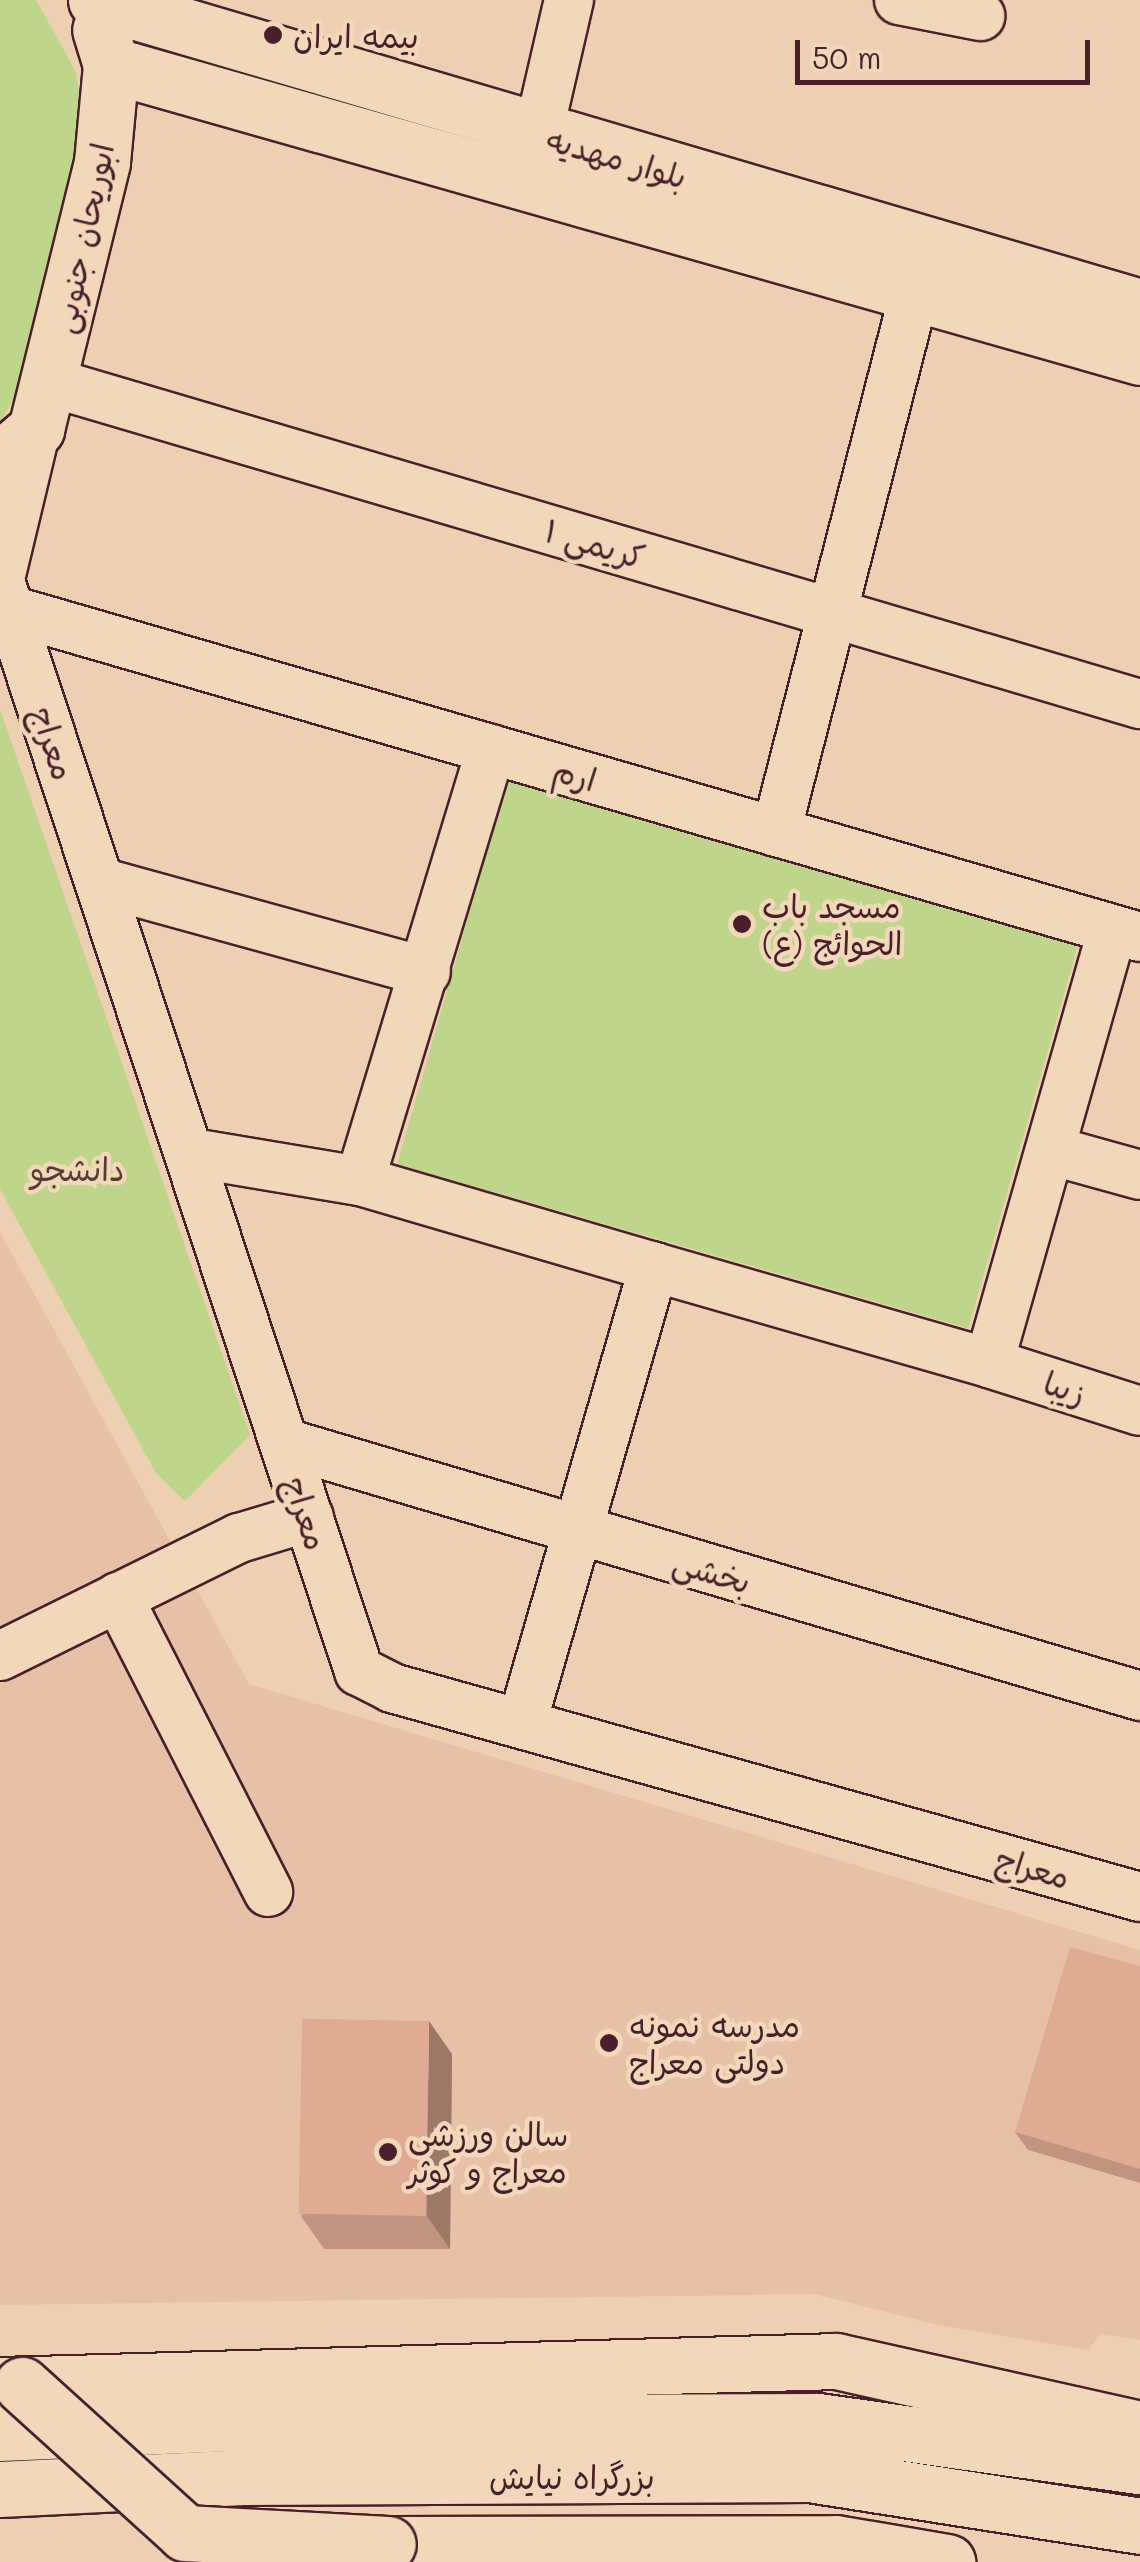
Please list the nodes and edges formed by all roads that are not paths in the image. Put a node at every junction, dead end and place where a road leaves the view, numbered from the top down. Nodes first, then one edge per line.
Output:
1 (88, 0) edge
2 (96, 0) edge
3 (569, 0) edge
4 (899, 0) edge
5 (980, 16) dead end
6 (110, 64) junction
7 (538, 134) junction
8 (919, 271) junction
9 (1140, 306) edge
10 (1140, 358) edge
11 (29, 424) edge
12 (832, 612) junction
13 (6, 616) edge
14 (1140, 704) edge
15 (491, 749) junction
16 (776, 832) junction
17 (100, 882) junction
18 (1126, 933) edge
19 (426, 972) junction
20 (1050, 1150) junction
21 (192, 1153) junction
22 (1140, 1175) edge
23 (360, 1181) junction
24 (654, 1267) junction
25 (989, 1363) junction
26 (1140, 1411) edge
27 (285, 1443) junction
28 (309, 1517) junction
29 (578, 1532) junction
30 (118, 1597) junction
31 (0, 1656) edge
32 (1140, 1696) edge
33 (522, 1723) junction
34 (268, 1892) dead end
35 (1140, 1897) edge
36 (8, 2401) edge
37 (1140, 2428) edge
38 (1140, 2466) edge
39 (0, 2489) edge
40 (1140, 2526) edge
41 (285, 2551) edge
42 (843, 2552) edge
43 (379, 2553) edge
44 (947, 2562) edge

1 - 6 main road, ابوریحان جنوبی
2 - 7 main road, بلوار مهدیه
3 - 7 street
4 - 5 street
6 - 8 main road, بلوار مهدیه
6 - 11 main road, ابوریحان جنوبی
7 - 8 main road, بلوار مهدیه
8 - 9 main road, بلوار مهدیه
8 - 10 main road, بلوار مهدیه
8 - 12 street
11 - 12 street, کریمی ۱
11 - 13 street
12 - 14 street, کریمی ۱
12 - 16 street
13 - 15 street, ارم
13 - 17 street, معراج
15 - 16 street, ارم
15 - 19 street
16 - 18 street, ارم
17 - 19 street
17 - 21 street, معراج
18 - 20 street
19 - 23 street
20 - 22 street
20 - 25 street
21 - 23 street, زیبا
21 - 27 street, معراج
23 - 24 street, زیبا
24 - 25 street, زیبا
24 - 29 street
25 - 26 street, زیبا
27 - 28 street, معراج
27 - 29 street, بخشی
28 - 30 street
28 - 33 street, معراج
29 - 32 street, بخشی
29 - 33 street
30 - 31 street
30 - 34 street
33 - 35 street, معراج
36 - 37 main road
36 - 38 main road, بزرگراه نیایش
36 - 41 main road, bridge
39 - 40 main road, بزرگراه نیایش
41 - 43 main road, bridge
42 - 43 main road
42 - 44 main road

